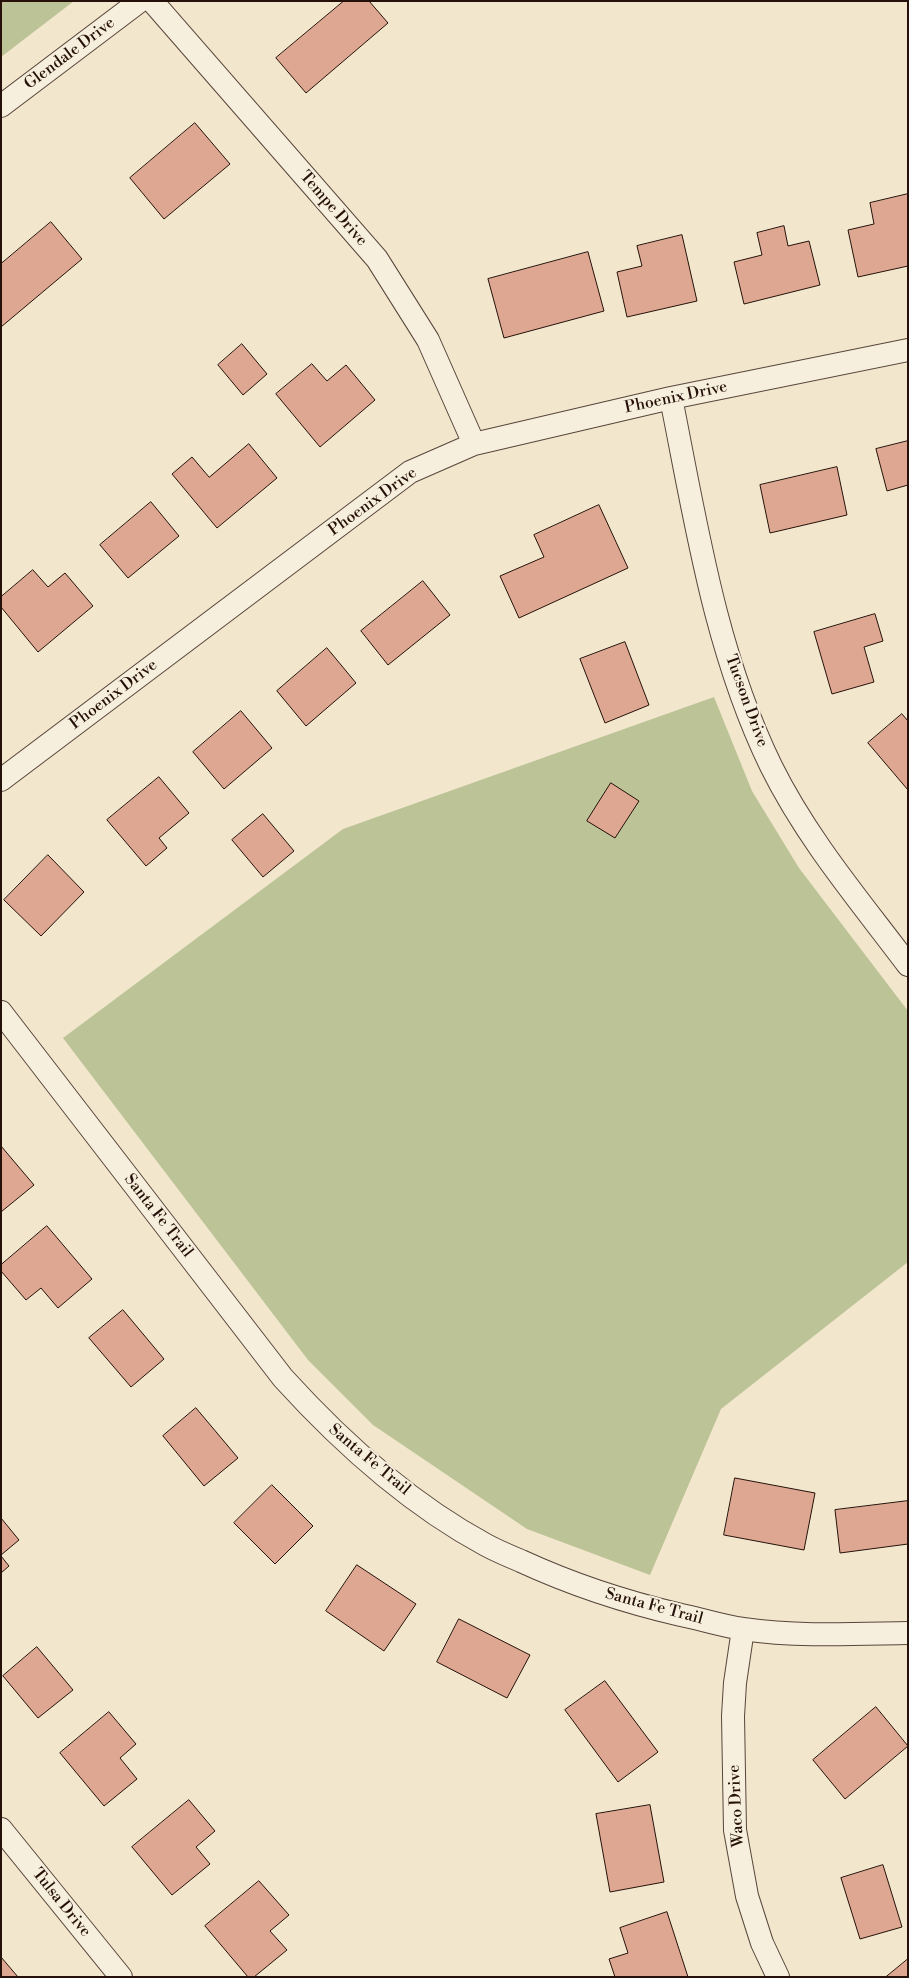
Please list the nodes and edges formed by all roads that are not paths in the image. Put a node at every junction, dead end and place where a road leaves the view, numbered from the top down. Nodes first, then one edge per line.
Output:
1 (140, 1) edge
2 (152, 1) edge
3 (1, 106) edge
4 (908, 350) edge
5 (671, 398) junction
6 (474, 444) junction
7 (1, 780) edge
8 (908, 965) edge
9 (1, 1012) edge
10 (743, 1629) junction
11 (908, 1632) edge
12 (1, 1829) edge
13 (122, 1977) edge
14 (778, 1977) edge

1 - 3 street, Glendale Drive
2 - 6 street, Tempe Drive
4 - 5 street, Phoenix Drive
5 - 6 street, Phoenix Drive
5 - 8 street, Tucson Drive
6 - 7 street, Phoenix Drive
9 - 10 street, Santa Fe Trail
10 - 11 street, Santa Fe Trail
10 - 14 street, Waco Drive
12 - 13 street, Tulsa Drive

